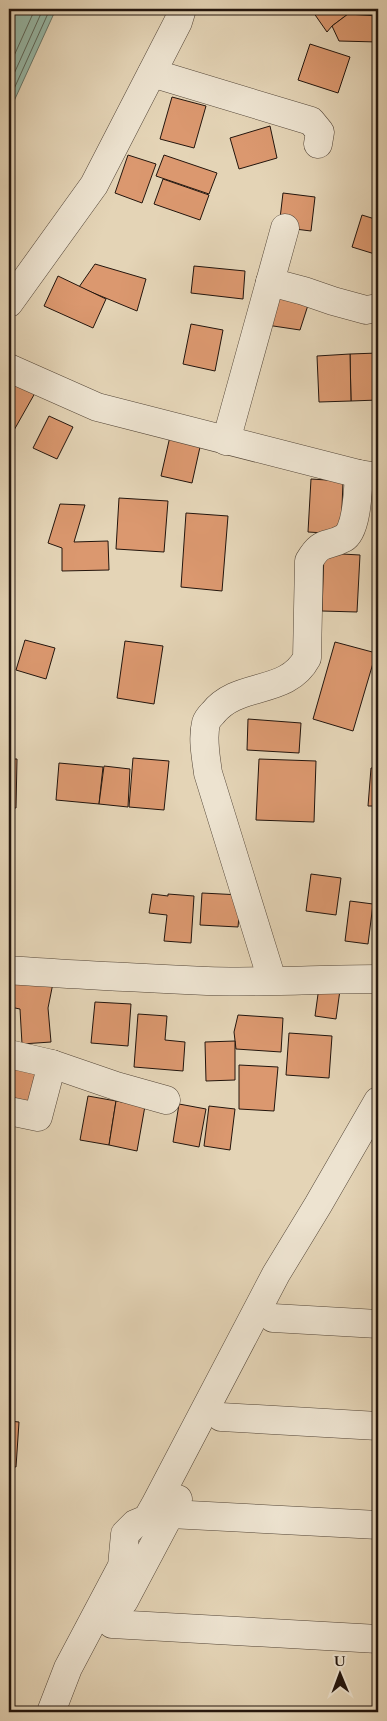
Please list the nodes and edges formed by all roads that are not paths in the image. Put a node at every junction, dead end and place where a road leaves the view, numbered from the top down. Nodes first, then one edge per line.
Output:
1 (182, 9) edge
2 (152, 73) junction
3 (318, 144) dead end
4 (285, 228) dead end
5 (270, 282) junction
6 (9, 303) edge
7 (378, 308) edge
8 (9, 368) edge
9 (226, 441) junction
10 (369, 476) edge
11 (9, 970) edge
12 (378, 979) edge
13 (272, 980) junction
14 (9, 1054) edge
15 (52, 1064) junction
16 (166, 1100) dead end
17 (378, 1100) edge
18 (9, 1111) edge
19 (276, 1274) junction
20 (273, 1318) junction
21 (378, 1324) edge
22 (221, 1417) junction
23 (378, 1426) edge
24 (170, 1514) junction
25 (378, 1525) edge
26 (112, 1624) junction
27 (378, 1639) edge
28 (89, 1667) dead end
29 (51, 1712) edge

1 - 2 street
2 - 3 street
2 - 6 street
4 - 5 street
5 - 7 street
5 - 9 street
8 - 9 street
9 - 10 street
10 - 13 street
11 - 13 street
12 - 13 street
14 - 15 street
15 - 16 street
15 - 18 street
17 - 19 street
19 - 20 street
19 - 29 street
20 - 21 street
20 - 22 street
22 - 23 street
22 - 24 street
24 - 25 street
24 - 26 street
26 - 27 street
26 - 28 street

